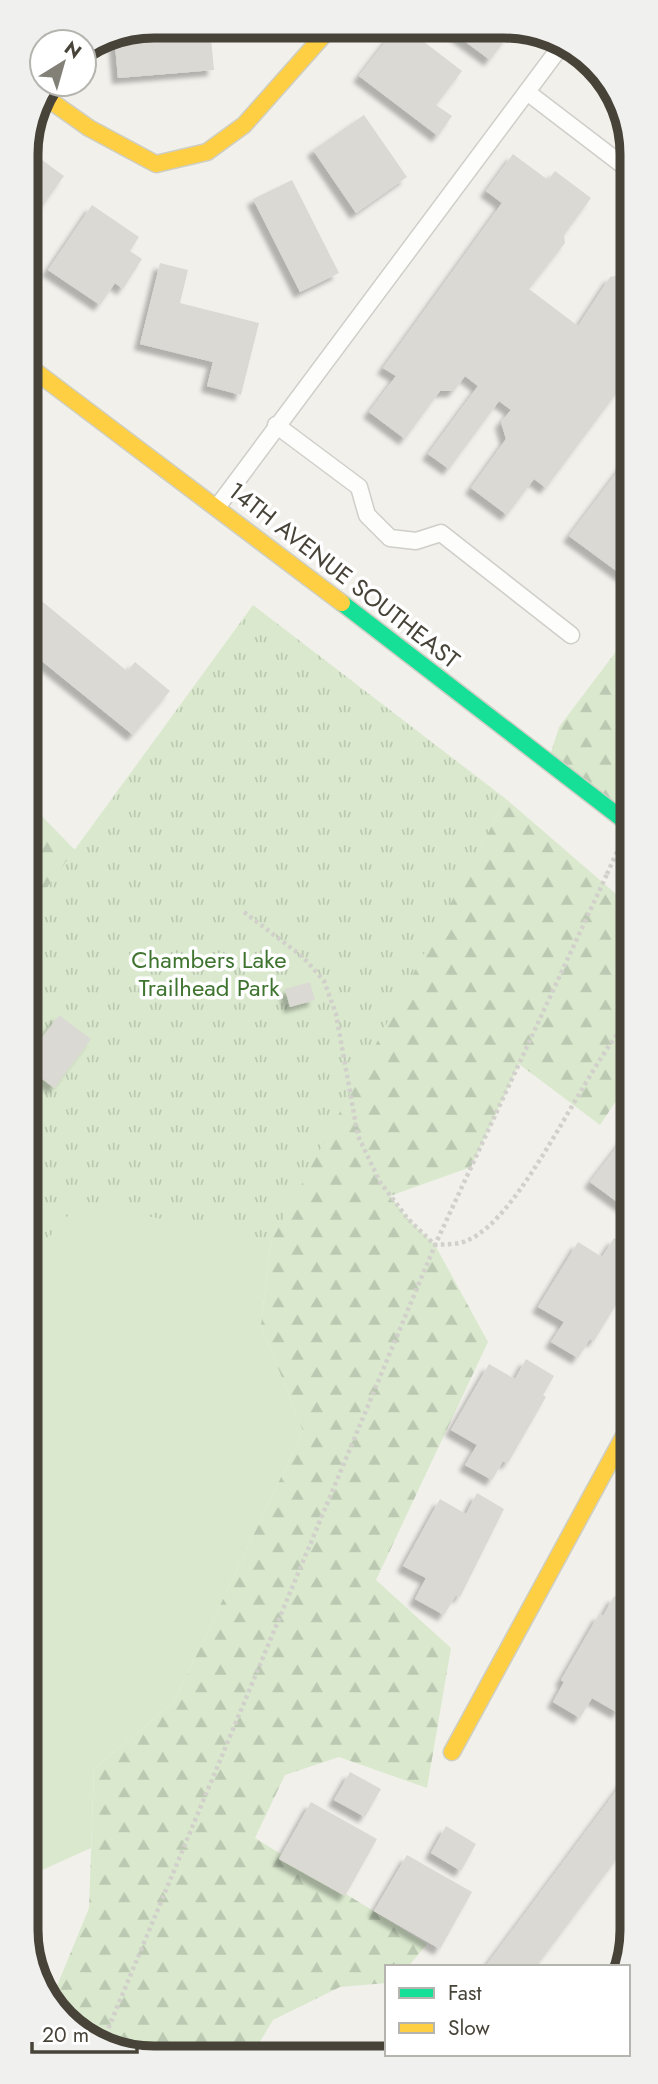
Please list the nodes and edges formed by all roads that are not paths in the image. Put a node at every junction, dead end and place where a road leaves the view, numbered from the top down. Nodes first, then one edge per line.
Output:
1 (321, 38) edge
2 (557, 51) edge
3 (527, 92) junction
4 (51, 101) edge
5 (620, 163) edge
6 (39, 374) edge
7 (276, 425) junction
8 (218, 506) junction
9 (571, 635) dead end
10 (620, 816) edge
11 (619, 1445) edge
12 (452, 1752) dead end

1 - 4 street
2 - 3 lane
3 - 5 lane
3 - 7 lane
6 - 8 street, 14TH AVENUE SOUTHEAST
7 - 8 lane
7 - 9 lane
8 - 10 street, 14TH AVENUE SOUTHEAST
11 - 12 street

